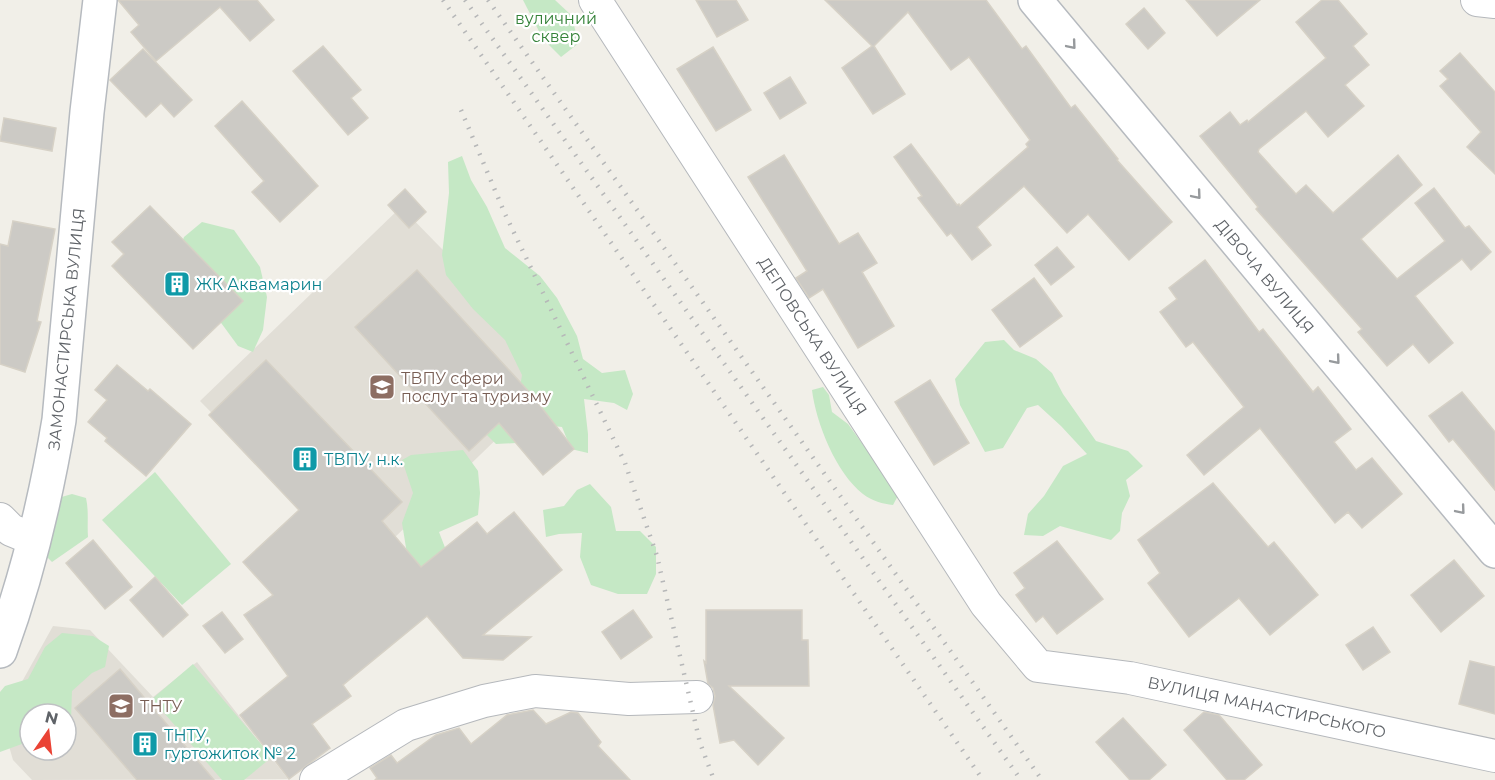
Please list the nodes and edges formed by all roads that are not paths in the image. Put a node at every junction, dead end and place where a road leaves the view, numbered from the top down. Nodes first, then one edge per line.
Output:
1 (100, 0) edge
2 (595, 0) edge
3 (1035, 0) edge
4 (1477, 0) edge
5 (1495, 2) edge
6 (0, 519) edge
7 (33, 539) junction
8 (1495, 551) edge
9 (0, 651) edge
10 (1038, 666) joint
11 (697, 697) dead end
12 (1495, 756) edge
13 (316, 780) edge

1 - 7 main road, ЗАМОНАСТИРСЬКА ВУЛИЦЯ
2 - 10 street, ДЕПОВСЬКА ВУЛИЦЯ
3 -> 8 main road, ДІВОЧА ВУЛИЦЯ
4 - 5 street
6 - 7 street
7 - 9 main road, ЗАМОНАСТИРСЬКА ВУЛИЦЯ
10 - 12 street, ВУЛИЦЯ МАНАСТИРСЬКОГО
11 - 13 street

